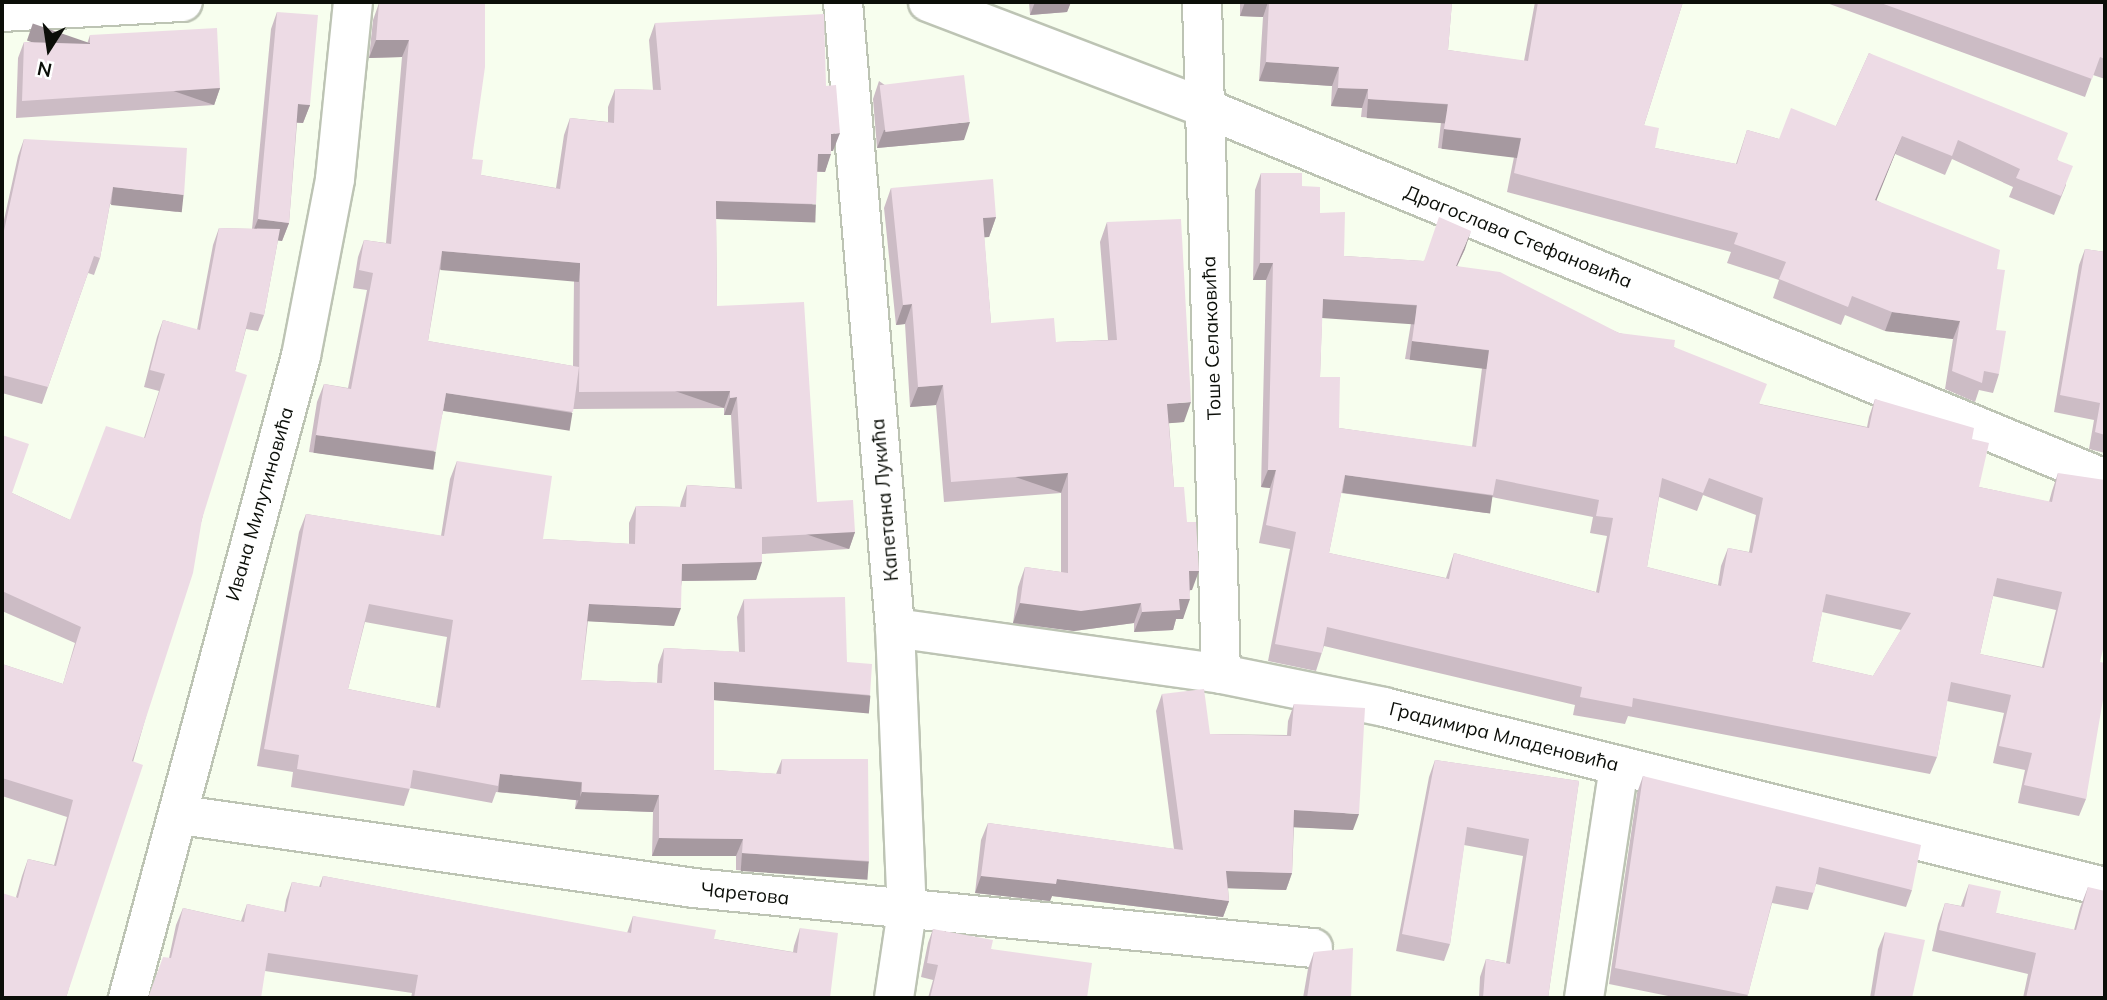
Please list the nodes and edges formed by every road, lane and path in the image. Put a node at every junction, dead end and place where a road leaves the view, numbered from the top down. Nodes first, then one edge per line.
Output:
1 (183, 2) edge
2 (354, 2) edge
3 (844, 2) edge
4 (928, 2) edge
5 (1202, 2) edge
6 (2, 12) edge
7 (1205, 108) junction
8 (2105, 479) edge
9 (895, 628) junction
10 (1221, 674) junction
11 (1619, 766) junction
12 (181, 814) junction
13 (2105, 887) edge
14 (907, 911) junction
15 (1312, 948) dead end
16 (128, 998) edge
17 (894, 998) edge
18 (1584, 998) edge

1 - 6 street
2 - 12 street, Ивана Милутиновића
3 - 9 street, Капетана Лукића
4 - 7 street, Драгослава Стефановића
5 - 7 street, Тоше Селаковића
7 - 8 street, Драгослава Стефановића
7 - 10 street, Тоше Селаковића
9 - 10 street, Градимира Младеновића
9 - 14 street, Капетана Лукића
10 - 11 street, Градимира Младеновића
11 - 13 street, Градимира Младеновића
11 - 18 street
12 - 14 street, Чаретова
12 - 16 street, Ивана Милутиновића
14 - 15 street, Чаретова
14 - 17 street, Капетана Лукића

